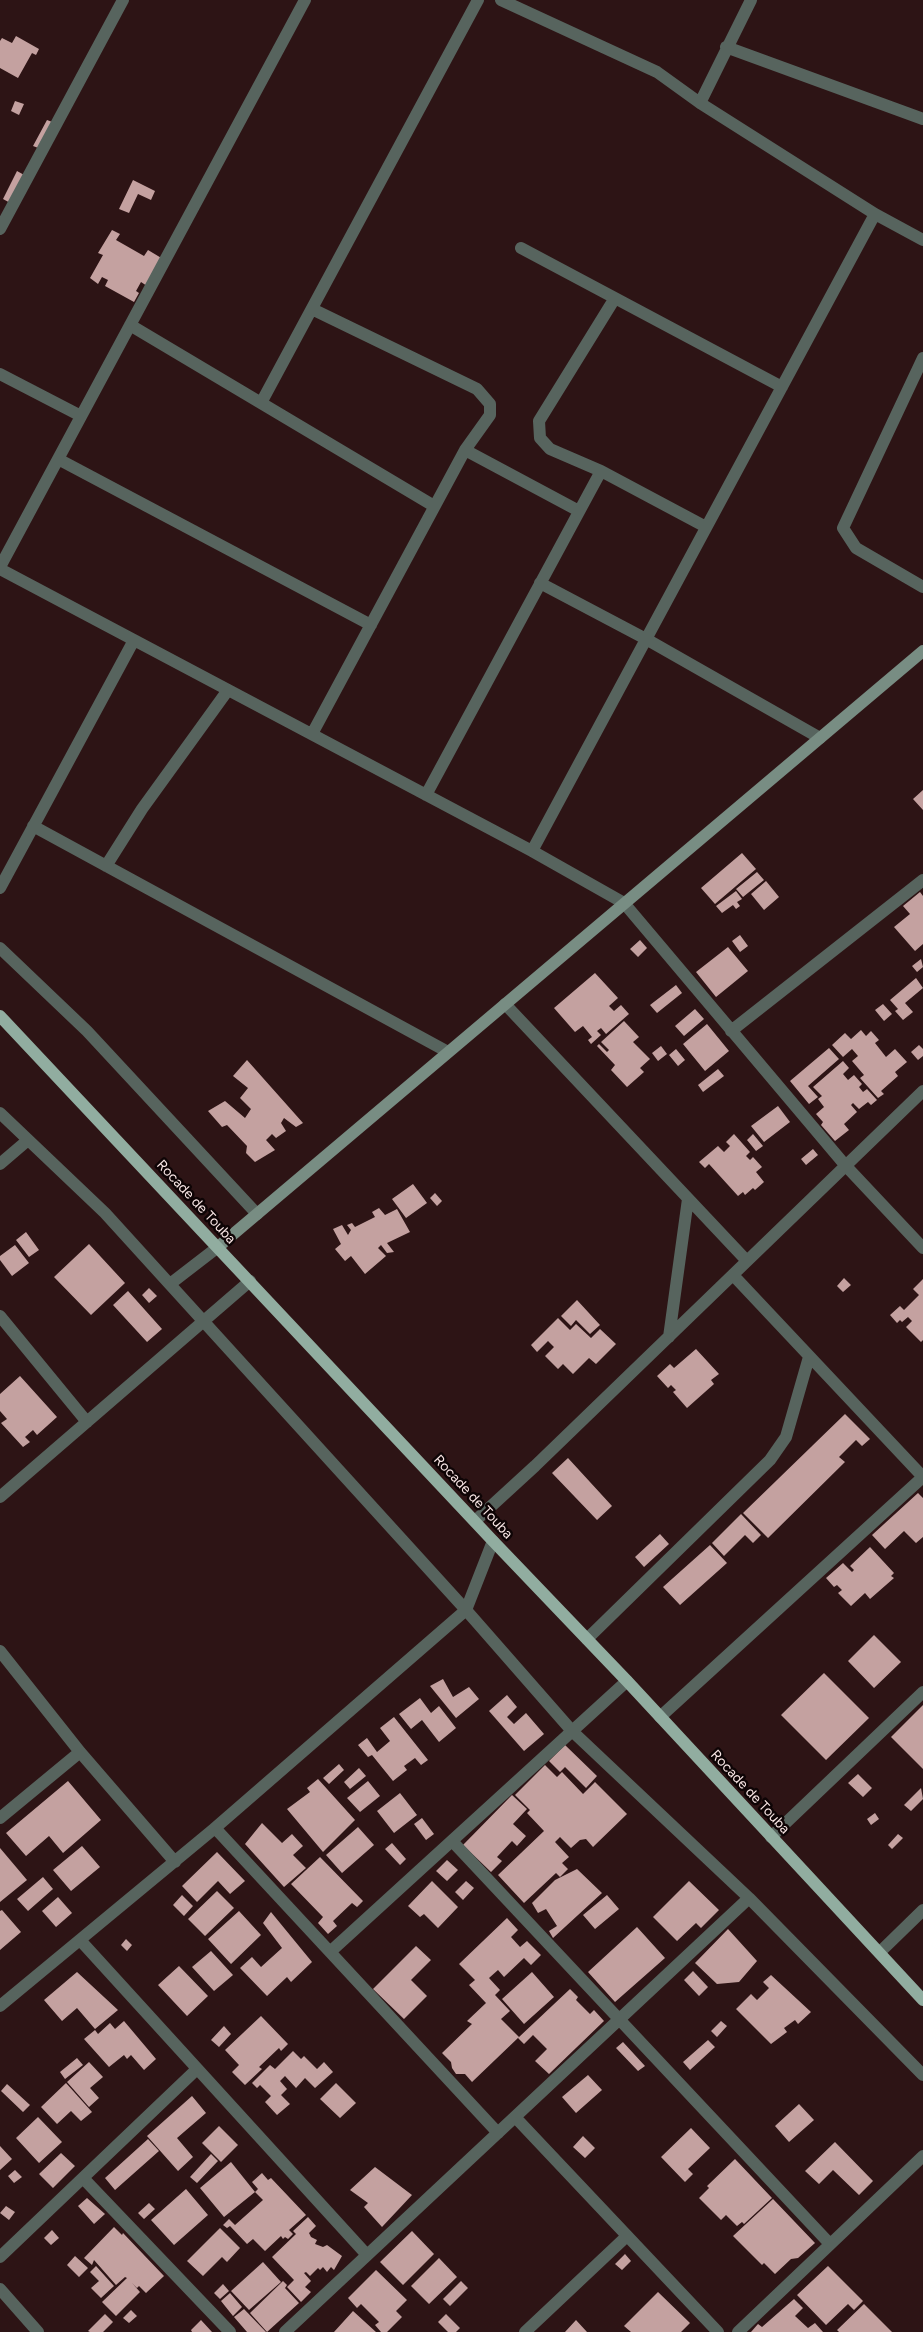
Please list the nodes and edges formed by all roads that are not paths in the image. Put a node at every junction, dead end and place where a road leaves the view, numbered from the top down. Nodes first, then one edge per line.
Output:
1 (124, 0) edge
2 (306, 0) edge
3 (478, 0) edge
4 (501, 0) edge
5 (751, 0) edge
6 (726, 47) junction
7 (700, 103) junction
8 (923, 119) edge
9 (875, 214) junction
10 (0, 229) edge
11 (923, 240) edge
12 (521, 248) dead end
13 (615, 298) junction
14 (312, 309) junction
15 (130, 325) junction
16 (923, 358) edge
17 (0, 374) edge
18 (782, 387) junction
19 (261, 403) junction
20 (81, 416) junction
21 (465, 450) junction
22 (58, 459) junction
23 (601, 471) junction
24 (434, 506) junction
25 (579, 511) junction
26 (706, 527) junction
27 (0, 568) edge
28 (540, 583) junction
29 (923, 587) edge
30 (370, 625) junction
31 (646, 639) junction
32 (134, 640) junction
33 (921, 655) edge
34 (228, 690) junction
35 (312, 734) junction
36 (820, 738) junction
37 (426, 795) junction
38 (34, 826) junction
39 (532, 851) junction
40 (106, 866) junction
41 (923, 880) edge
42 (0, 888) edge
43 (624, 903) junction
44 (0, 948) edge
45 (505, 1004) junction
46 (0, 1016) edge
47 (731, 1031) junction
48 (448, 1052) junction
49 (923, 1091) edge
50 (0, 1113) edge
51 (28, 1140) junction
52 (0, 1164) edge
53 (845, 1165) junction
54 (688, 1199) junction
55 (256, 1214) junction
56 (218, 1247) junction
57 (923, 1248) edge
58 (747, 1261) junction
59 (733, 1275) junction
60 (250, 1281) junction
61 (170, 1284) junction
62 (0, 1316) edge
63 (204, 1321) junction
64 (669, 1337) junction
65 (809, 1357) junction
66 (87, 1422) junction
67 (923, 1477) edge
68 (0, 1497) edge
69 (475, 1521) junction
70 (493, 1541) junction
71 (466, 1610) junction
72 (587, 1639) junction
73 (0, 1651) edge
74 (627, 1681) junction
75 (923, 1692) edge
76 (660, 1717) junction
77 (572, 1731) junction
78 (80, 1752) junction
79 (0, 1818) edge
80 (216, 1828) junction
81 (771, 1837) junction
82 (452, 1841) junction
83 (175, 1862) junction
84 (749, 1898) junction
85 (923, 1910) edge
86 (80, 1940) junction
87 (330, 1952) junction
88 (880, 1952) junction
89 (923, 2000) edge
90 (0, 2006) edge
91 (619, 2020) junction
92 (197, 2069) junction
93 (923, 2075) edge
94 (515, 2117) junction
95 (498, 2134) junction
96 (923, 2156) edge
97 (82, 2178) junction
98 (627, 2236) junction
99 (830, 2244) junction
100 (367, 2255) junction
101 (0, 2257) edge
102 (0, 2289) edge
103 (529, 2330) edge
104 (38, 2332) edge
105 (230, 2332) edge
106 (285, 2332) edge
107 (718, 2332) edge
108 (738, 2332) edge

1 - 10 street
2 - 15 street
3 - 14 street
4 - 7 street
5 - 6 street
6 - 7 street
6 - 8 street
7 - 9 street
9 - 11 street
9 - 18 street
12 - 13 street
13 - 18 street
13 - 23 street
14 - 19 street
14 - 21 street
15 - 19 street
15 - 20 street
16 - 29 street
17 - 20 street
18 - 26 street
19 - 24 street
20 - 22 street
21 - 24 street
21 - 25 street
22 - 27 street
22 - 30 street
23 - 25 street
23 - 26 street
24 - 30 street
25 - 28 street
26 - 31 street
27 - 32 street
28 - 31 street
28 - 37 street
30 - 35 street
31 - 36 street
31 - 39 street
32 - 34 street
32 - 38 street
33 - 36 main road
34 - 35 street
34 - 40 street
35 - 37 street
36 - 43 main road
37 - 39 street
38 - 40 street
38 - 42 street
39 - 43 street
40 - 48 street
41 - 47 street
43 - 45 main road
43 - 47 street
44 - 55 street
45 - 48 main road
45 - 54 street
46 - 56 main road, Rocade de Touba
47 - 53 street
48 - 55 main road
49 - 53 street
50 - 51 street
51 - 52 street
51 - 61 street
53 - 57 street
53 - 58 street
54 - 58 street
54 - 64 street
55 - 56 main road
56 - 60 main road, Rocade de Touba
56 - 61 street
58 - 59 street
59 - 64 street
59 - 65 street
60 - 63 street
60 - 69 main road, Rocade de Touba
61 - 63 street
62 - 66 street
63 - 66 street
63 - 71 street
64 - 69 street
65 - 67 street
65 - 72 street
66 - 68 street
67 - 76 street
69 - 70 main road, Rocade de Touba
70 - 71 street
70 - 72 main road, Rocade de Touba
71 - 77 street
71 - 80 street
72 - 74 main road, Rocade de Touba
73 - 78 street
74 - 76 main road, Rocade de Touba
74 - 77 street
75 - 81 street
76 - 81 main road, Rocade de Touba
77 - 82 street
77 - 84 street
78 - 79 street
78 - 83 street
80 - 83 street
80 - 87 street
81 - 88 main road, Rocade de Touba
82 - 87 street
82 - 91 street
83 - 86 street
84 - 91 street
84 - 93 street
85 - 88 street
86 - 90 street
86 - 92 street
87 - 95 street
88 - 89 main road, Rocade de Touba
91 - 94 street
91 - 99 street
92 - 97 street
92 - 100 street
94 - 95 street
94 - 98 street
95 - 100 street
96 - 99 street
97 - 101 street
97 - 105 street
98 - 103 street
98 - 107 street
99 - 108 street
100 - 106 street
102 - 104 street

